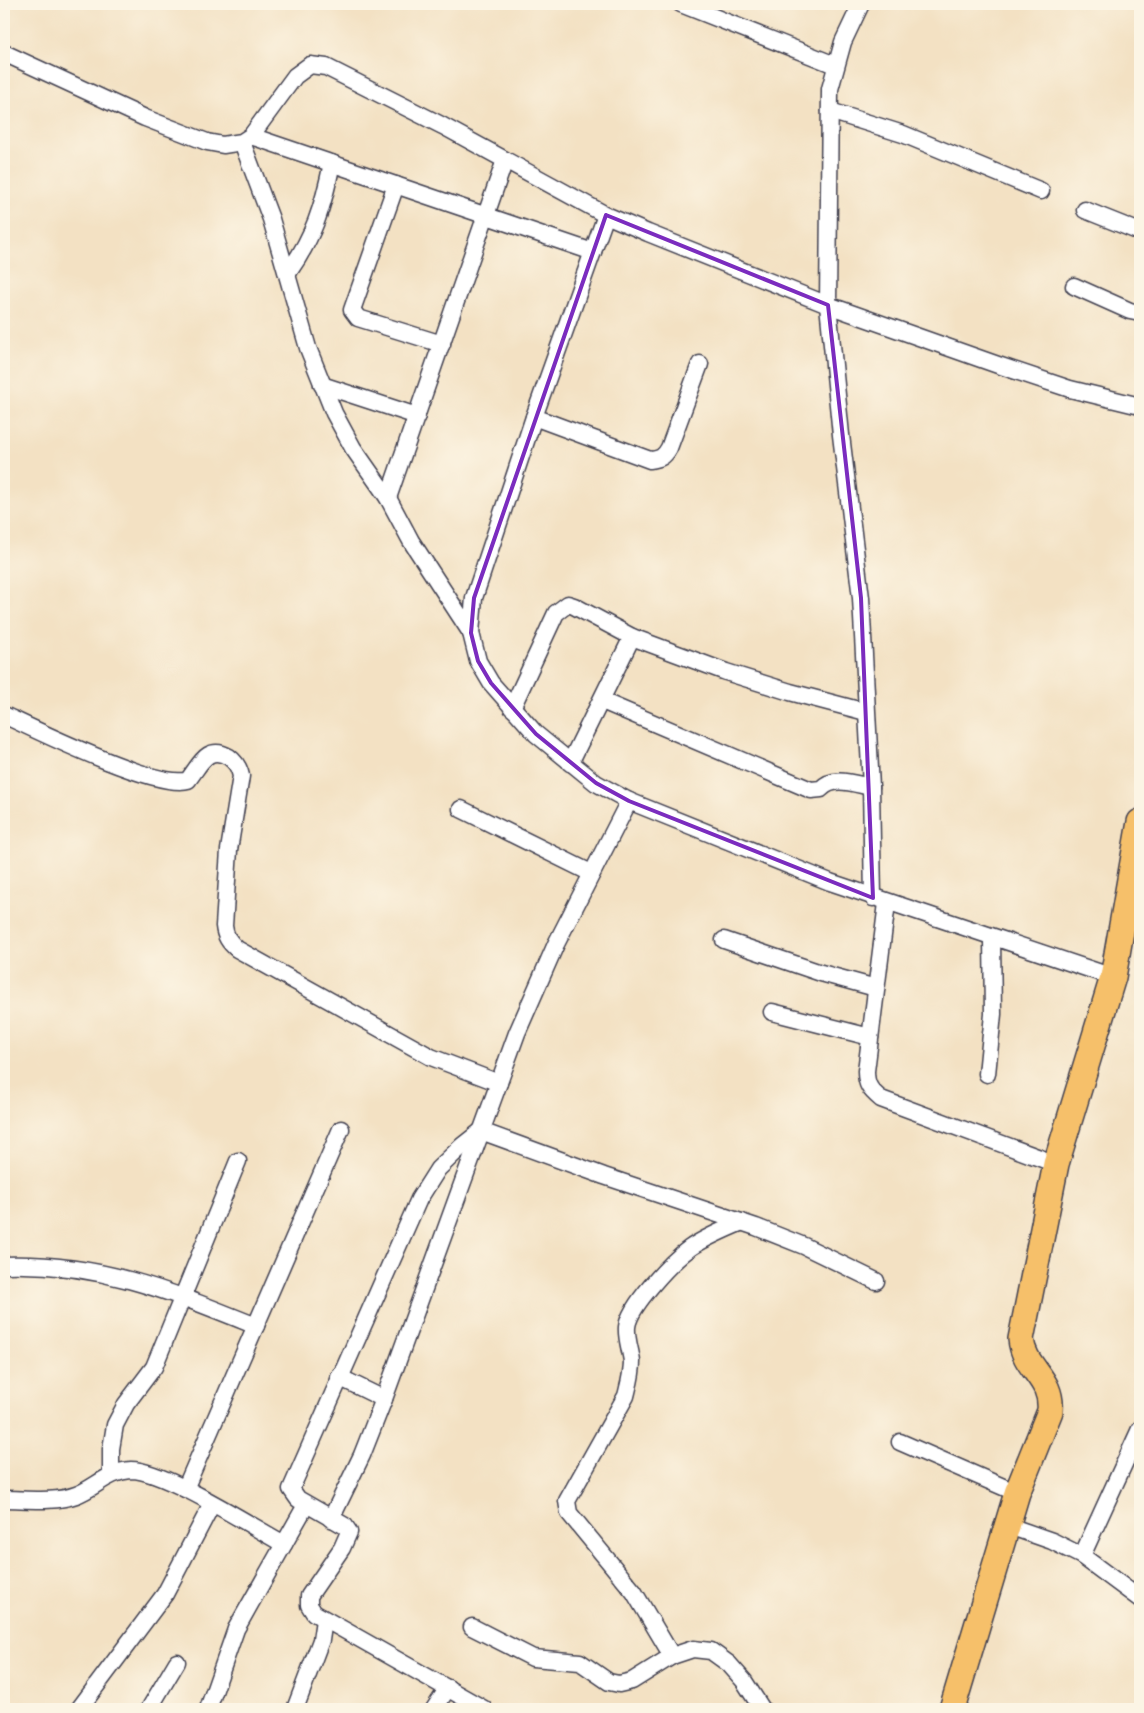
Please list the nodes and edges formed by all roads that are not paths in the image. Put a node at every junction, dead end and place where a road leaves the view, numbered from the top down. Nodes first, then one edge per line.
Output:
1 (681, 4) edge
2 (861, 4) edge
3 (4, 53) edge
4 (835, 65) junction
5 (830, 111) junction
6 (247, 139) junction
7 (505, 160) junction
8 (332, 163) junction
9 (396, 185) junction
10 (1041, 191) dead end
11 (1085, 210) dead end
12 (485, 216) junction
13 (606, 216) junction
14 (1140, 232) edge
15 (593, 252) junction
16 (288, 273) junction
17 (1074, 286) dead end
18 (828, 306) junction
19 (1140, 313) edge
20 (442, 344) junction
21 (700, 364) dead end
22 (322, 385) junction
23 (1140, 406) edge
24 (417, 416) junction
25 (534, 417) junction
26 (388, 498) junction
27 (471, 633) junction
28 (632, 637) junction
29 (602, 701) junction
30 (512, 708) junction
31 (866, 712) junction
32 (4, 715) edge
33 (570, 763) junction
34 (871, 787) junction
35 (629, 801) junction
36 (461, 809) dead end
37 (1140, 822) edge
38 (591, 872) junction
39 (880, 901) junction
40 (992, 938) junction
41 (724, 940) dead end
42 (1114, 978) junction
43 (876, 988) junction
44 (772, 1012) dead end
45 (870, 1037) junction
46 (987, 1074) dead end
47 (499, 1084) junction
48 (341, 1129) dead end
49 (481, 1131) junction
50 (238, 1161) dead end
51 (1056, 1164) junction
52 (742, 1222) junction
53 (4, 1265) edge
54 (876, 1281) dead end
55 (182, 1297) junction
56 (256, 1326) junction
57 (339, 1377) junction
58 (384, 1398) junction
59 (1140, 1429) edge
60 (900, 1442) dead end
61 (112, 1474) junction
62 (185, 1489) junction
63 (1017, 1493) junction
64 (4, 1498) edge
65 (212, 1504) junction
66 (306, 1504) junction
67 (332, 1518) junction
68 (1006, 1525) junction
69 (284, 1544) junction
70 (1082, 1556) junction
71 (1140, 1599) edge
72 (324, 1620) junction
73 (472, 1627) dead end
74 (672, 1656) junction
75 (177, 1662) dead end
76 (448, 1688) junction
77 (79, 1709) edge
78 (149, 1709) edge
79 (208, 1709) edge
80 (295, 1709) edge
81 (434, 1709) edge
82 (484, 1709) edge
83 (762, 1709) edge
84 (952, 1709) edge

1 - 4 street
2 - 4 street
3 - 6 street
4 - 5 street
5 - 10 street
5 - 18 street
6 - 7 street
6 - 8 street
6 - 16 street
7 - 12 street
7 - 13 street
8 - 9 street
8 - 16 street
9 - 12 street
9 - 20 street
11 - 14 street
12 - 15 street
12 - 20 street
13 - 15 street
13 - 18 street
15 - 25 street
16 - 22 street
17 - 19 street
18 - 23 street
18 - 31 street
20 - 24 street
21 - 25 street
22 - 24 street
22 - 26 street
24 - 26 street
25 - 27 street
26 - 27 street
27 - 30 street
28 - 29 street
28 - 30 street
28 - 31 street
29 - 33 street
29 - 34 street
30 - 33 street
31 - 34 street
32 - 47 street
33 - 35 street
34 - 39 street
35 - 38 street
35 - 39 street
36 - 38 street
37 - 42 main road
38 - 47 street
39 - 40 street
39 - 43 street
40 - 42 street
40 - 46 street
41 - 43 street
42 - 51 main road
43 - 45 street
44 - 45 street
45 - 51 street
47 - 49 street
48 - 56 street
49 - 52 street
49 - 57 street
49 - 58 street
50 - 55 street
51 - 63 main road
52 - 54 street
52 - 74 street
53 - 55 street
55 - 56 street
55 - 61 street
56 - 62 street
57 - 58 street
57 - 66 street
58 - 67 street
59 - 70 street
60 - 63 street
61 - 62 street
61 - 64 street
62 - 65 street
63 - 68 main road
65 - 69 street
65 - 77 street
66 - 67 street
66 - 69 street
67 - 72 street
68 - 70 street
68 - 84 main road
69 - 79 street
70 - 71 street
72 - 76 street
72 - 80 street
73 - 74 street
74 - 83 street
75 - 78 street
76 - 81 street
76 - 82 street

